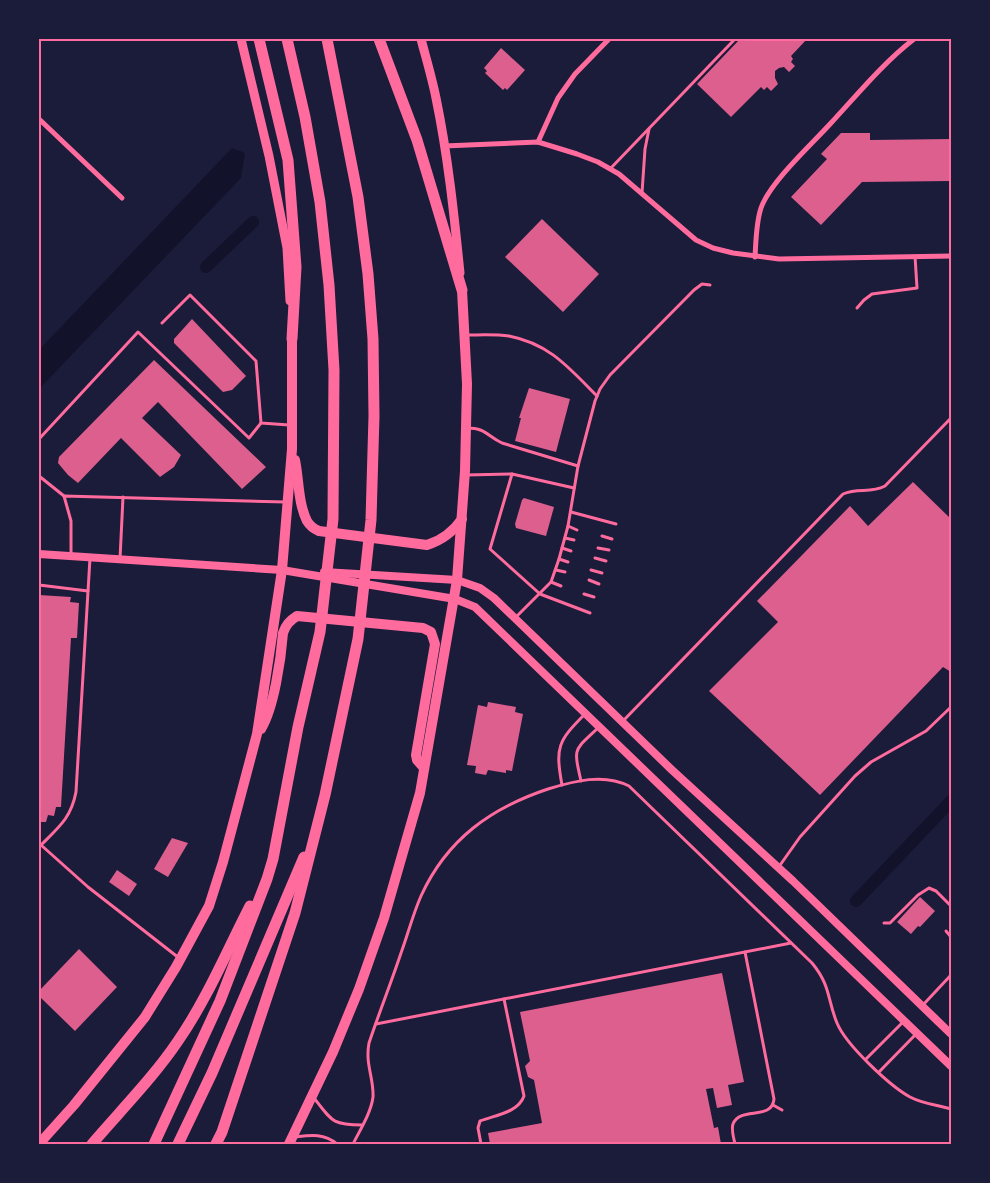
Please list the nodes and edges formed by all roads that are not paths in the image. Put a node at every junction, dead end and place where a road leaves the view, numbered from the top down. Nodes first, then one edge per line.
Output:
1 (241, 39) edge
2 (259, 39) edge
3 (287, 39) edge
4 (327, 39) edge
5 (379, 39) edge
6 (421, 39) edge
7 (609, 39) edge
8 (734, 39) edge
9 (914, 39) edge
10 (39, 119) edge
11 (650, 127) junction
12 (538, 142) junction
13 (444, 146) junction
14 (610, 169) junction
15 (642, 193) junction
16 (122, 198) dead end
17 (915, 256) junction
18 (951, 256) edge
19 (755, 257) junction
20 (710, 285) dead end
21 (462, 290) junction
22 (856, 308) dead end
23 (162, 323) dead end
24 (464, 335) junction
25 (292, 339) junction
26 (597, 396) junction
27 (951, 418) edge
28 (261, 423) junction
29 (292, 425) junction
30 (466, 428) junction
31 (39, 439) edge
32 (292, 449) junction
33 (578, 466) junction
34 (512, 474) junction
35 (465, 475) junction
36 (39, 476) edge
37 (574, 488) junction
38 (64, 496) junction
39 (123, 497) junction
40 (288, 502) junction
41 (571, 512) junction
42 (462, 519) junction
43 (616, 524) dead end
44 (568, 526) junction
45 (577, 530) dead end
46 (602, 536) dead end
47 (565, 538) junction
48 (612, 539) dead end
49 (574, 540) dead end
50 (562, 548) junction
51 (598, 548) dead end
52 (609, 550) dead end
53 (571, 551) dead end
54 (39, 554) edge
55 (71, 557) junction
56 (90, 558) junction
57 (595, 558) dead end
58 (559, 559) junction
59 (120, 560) junction
60 (606, 561) dead end
61 (568, 562) dead end
62 (282, 570) junction
63 (556, 570) junction
64 (592, 570) dead end
65 (565, 572) dead end
66 (602, 573) dead end
67 (457, 580) junction
68 (589, 580) dead end
69 (551, 582) junction
70 (599, 584) dead end
71 (39, 585) edge
72 (561, 586) dead end
73 (88, 591) junction
74 (540, 594) junction
75 (584, 594) dead end
76 (594, 597) dead end
77 (455, 599) junction
78 (590, 613) dead end
79 (515, 618) junction
80 (951, 707) edge
81 (586, 713) junction
82 (622, 722) junction
83 (599, 726) junction
84 (257, 734) junction
85 (424, 768) junction
86 (581, 781) junction
87 (562, 785) junction
88 (319, 821) junction
89 (273, 859) junction
90 (778, 868) junction
91 (951, 906) edge
92 (884, 923) dead end
93 (946, 931) dead end
94 (951, 937) edge
95 (792, 943) junction
96 (745, 952) junction
97 (180, 958) junction
98 (951, 974) edge
99 (504, 999) junction
100 (922, 1006) junction
101 (904, 1021) junction
102 (376, 1024) junction
103 (917, 1033) junction
104 (951, 1034) edge
105 (866, 1059) junction
106 (951, 1066) edge
107 (879, 1072) junction
108 (312, 1095) junction
109 (773, 1105) junction
110 (951, 1109) edge
111 (782, 1110) dead end
112 (362, 1125) junction
113 (290, 1141) edge
114 (39, 1144) edge
115 (92, 1144) edge
116 (154, 1144) edge
117 (178, 1144) edge
118 (216, 1144) edge
119 (337, 1144) edge
120 (353, 1144) edge
121 (481, 1144) edge
122 (735, 1144) edge

1 - 25 main road
2 - 25 highway
3 - 89 highway
4 - 88 highway
5 - 21 highway
6 - 13 main road
7 - 12 street
8 - 11 lane
9 - 19 street
10 - 16 street
11 - 14 lane
11 - 15 lane
12 - 13 street
12 - 14 street
13 - 21 main road
14 - 15 street
15 - 19 street
17 - 18 street
17 - 19 street
17 - 22 lane
20 - 26 lane
21 - 24 main road
23 - 28 lane
24 - 26 lane
24 - 30 main road
25 - 29 main road
26 - 33 lane
27 - 82 lane
28 - 29 lane
28 - 31 lane
29 - 32 main road
30 - 33 lane
30 - 35 main road
32 - 40 main road
32 - 42 main road
33 - 37 lane
34 - 35 lane
34 - 37 lane
34 - 74 lane
35 - 42 main road
36 - 38 lane
37 - 41 lane
38 - 39 lane
38 - 55 lane
39 - 40 lane
39 - 59 lane
40 - 62 main road
41 - 43 lane
41 - 44 lane
42 - 67 main road
44 - 45 lane
44 - 47 lane
46 - 48 lane
47 - 49 lane
47 - 50 lane
50 - 53 lane
50 - 58 lane
51 - 52 lane
54 - 55 street
55 - 56 street
56 - 59 street
56 - 73 lane
57 - 60 lane
58 - 61 lane
58 - 63 lane
59 - 62 street
62 - 67 street
62 - 77 street
62 - 84 main road
63 - 65 lane
63 - 69 lane
64 - 66 lane
67 - 77 main road
67 - 79 street
68 - 70 lane
69 - 72 lane
69 - 74 lane
71 - 73 lane
73 - 97 lane
74 - 78 lane
74 - 79 lane
75 - 76 lane
77 - 81 street
77 - 85 main road
79 - 82 street
80 - 90 lane
81 - 83 street
81 - 87 lane
82 - 90 street
83 - 86 lane
83 - 101 street
84 - 85 main road
84 - 97 main road
85 - 108 main road
86 - 87 lane
86 - 95 lane
87 - 102 lane
88 - 117 highway
88 - 118 highway
89 - 115 highway
89 - 116 highway
90 - 100 street
91 - 92 lane
93 - 94 lane
95 - 96 lane
95 - 105 lane
96 - 99 lane
96 - 109 lane
97 - 114 main road
98 - 100 lane
99 - 102 lane
99 - 121 lane
100 - 104 street
101 - 103 street
101 - 105 lane
102 - 112 lane
103 - 106 street
103 - 107 lane
105 - 107 lane
107 - 110 lane
108 - 112 lane
108 - 113 main road
109 - 111 lane
109 - 122 lane
112 - 120 lane
113 - 119 lane

